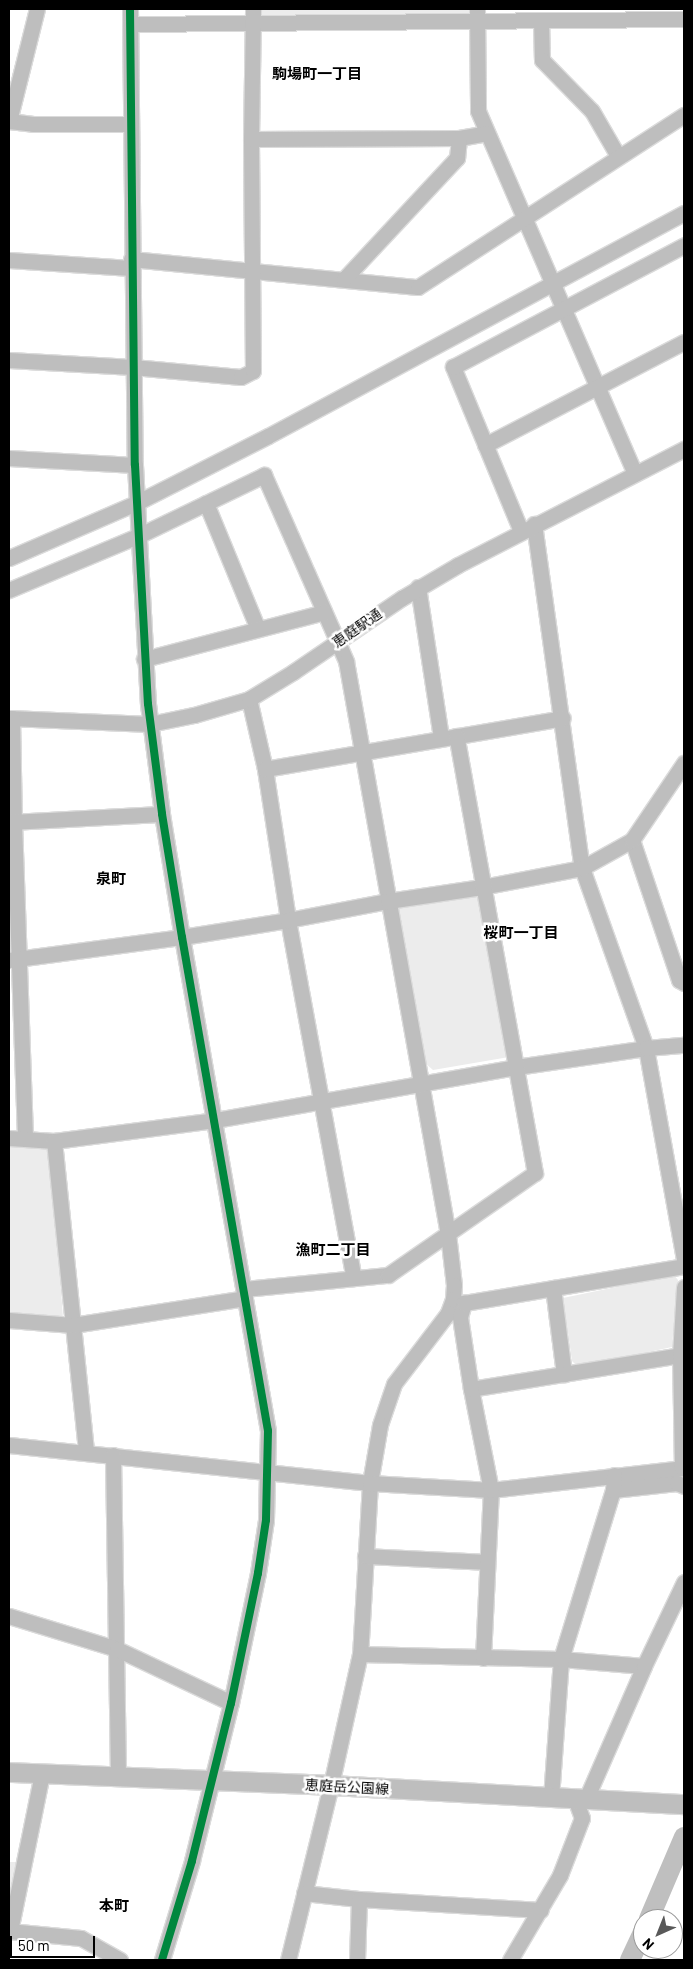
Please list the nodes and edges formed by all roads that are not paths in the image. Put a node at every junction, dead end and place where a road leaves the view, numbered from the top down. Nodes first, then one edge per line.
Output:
1 (38, 9) edge
2 (478, 14) edge
3 (253, 15) edge
4 (131, 16) edge
5 (541, 20) junction
6 (684, 20) edge
7 (684, 115) edge
8 (9, 121) edge
9 (131, 124) junction
10 (486, 133) junction
11 (459, 138) junction
12 (252, 139) junction
13 (618, 156) junction
14 (684, 213) edge
15 (523, 218) junction
16 (684, 245) edge
17 (9, 260) edge
18 (131, 263) junction
19 (254, 269) junction
20 (344, 278) junction
21 (552, 283) junction
22 (564, 308) junction
23 (684, 342) edge
24 (9, 360) edge
25 (133, 367) junction
26 (598, 387) junction
27 (485, 445) junction
28 (684, 448) edge
29 (9, 458) edge
30 (135, 465) junction
31 (635, 474) junction
32 (136, 502) junction
33 (206, 503) junction
34 (528, 528) junction
35 (140, 535) junction
36 (9, 558) edge
37 (418, 588) junction
38 (9, 590) edge
39 (324, 612) junction
40 (258, 629) junction
41 (336, 642) junction
42 (144, 659) junction
43 (249, 699) junction
44 (10, 718) edge
45 (563, 718) junction
46 (150, 724) junction
47 (448, 737) junction
48 (363, 752) junction
49 (684, 763) edge
50 (265, 769) junction
51 (162, 814) junction
52 (11, 822) edge
53 (632, 840) junction
54 (582, 868) junction
55 (482, 887) junction
56 (388, 901) junction
57 (288, 920) junction
58 (182, 937) junction
59 (14, 960) edge
60 (684, 983) edge
61 (684, 1045) edge
62 (646, 1048) junction
63 (516, 1067) junction
64 (420, 1084) junction
65 (322, 1100) junction
66 (215, 1120) junction
67 (9, 1138) edge
68 (25, 1139) junction
69 (54, 1141) junction
70 (448, 1234) junction
71 (684, 1259) edge
72 (684, 1266) edge
73 (354, 1278) junction
74 (553, 1288) junction
75 (684, 1288) edge
76 (244, 1294) junction
77 (9, 1320) edge
78 (73, 1324) junction
79 (680, 1355) junction
80 (564, 1374) junction
81 (471, 1389) junction
82 (9, 1445) edge
83 (86, 1452) junction
84 (113, 1455) junction
85 (683, 1468) edge
86 (267, 1473) junction
87 (614, 1482) junction
88 (370, 1483) junction
89 (684, 1486) edge
90 (491, 1490) junction
91 (365, 1556) junction
92 (486, 1562) junction
93 (684, 1582) edge
94 (9, 1616) edge
95 (117, 1649) junction
96 (360, 1654) junction
97 (483, 1658) junction
98 (561, 1659) junction
99 (644, 1666) junction
100 (231, 1703) junction
101 (9, 1772) edge
102 (42, 1774) junction
103 (118, 1776) junction
104 (211, 1782) junction
105 (331, 1785) junction
106 (552, 1798) junction
107 (581, 1799) junction
108 (684, 1804) edge
109 (304, 1893) junction
110 (359, 1899) junction
111 (541, 1910) junction
112 (9, 1931) edge
113 (120, 1960) edge
114 (162, 1960) edge
115 (288, 1960) edge
116 (356, 1960) edge
117 (510, 1960) edge

1 - 8 street
2 - 3 street
2 - 5 street
2 - 10 street
3 - 4 street
3 - 12 street
4 - 9 street
5 - 6 street
5 - 13 street
7 - 13 street
8 - 9 street
9 - 18 street
10 - 11 street
10 - 15 street
11 - 12 street
11 - 20 street
12 - 19 street
13 - 15 street
14 - 21 street
15 - 20 street
15 - 21 street
16 - 22 street
17 - 18 street
18 - 19 street
18 - 25 street
19 - 20 street
19 - 25 street
21 - 22 street
21 - 32 street
22 - 26 street
22 - 27 street
23 - 26 street
24 - 25 street
25 - 30 street
26 - 27 street
26 - 31 street
27 - 34 street
28 - 31 street, 恵庭駅通
29 - 30 street
30 - 32 street
31 - 34 street, 恵庭駅通
32 - 35 street
32 - 36 street
33 - 35 street
33 - 39 street
33 - 40 street
34 - 37 street, 恵庭駅通
34 - 45 street
35 - 38 street
35 - 42 street
37 - 41 street, 恵庭駅通
37 - 47 street
39 - 40 street
39 - 41 street
40 - 42 street
41 - 43 street, 恵庭駅通
41 - 48 street
42 - 46 street
43 - 46 street, 恵庭駅通
43 - 50 street
44 - 46 street, 恵庭駅通
44 - 52 street
45 - 47 street
45 - 54 street
46 - 51 street
47 - 48 street
47 - 55 street
48 - 50 street
48 - 56 street
49 - 53 street
50 - 57 street
51 - 52 street
51 - 58 street
52 - 59 street
53 - 54 street
53 - 60 street
54 - 55 street
54 - 62 street
55 - 56 street
55 - 63 street
56 - 57 street
56 - 64 street
57 - 58 street
57 - 65 street
58 - 59 street
58 - 66 street
59 - 68 street
61 - 62 street
62 - 63 street
62 - 71 street
63 - 64 street
63 - 70 street
64 - 65 street
64 - 70 street
65 - 66 street
65 - 73 street
66 - 69 street
66 - 76 street
67 - 68 street
68 - 69 street
69 - 78 street
70 - 73 street
70 - 88 street
72 - 74 street
73 - 76 street
74 - 80 street
74 - 81 street
75 - 79 street
76 - 78 street
76 - 86 street
77 - 78 street
78 - 83 street
79 - 80 street
79 - 85 street
80 - 81 street
81 - 90 street
82 - 83 street
83 - 84 street
84 - 86 street
84 - 95 street
85 - 87 street
86 - 88 street
86 - 100 street
87 - 89 street
87 - 90 street
87 - 98 street
88 - 90 street
88 - 91 street
90 - 92 street
91 - 92 street
91 - 96 street
92 - 97 street
93 - 99 street
94 - 95 street
95 - 100 street
95 - 103 street
96 - 97 street
96 - 105 street
97 - 98 street
98 - 99 street
98 - 106 street
99 - 107 street
100 - 104 street
101 - 102 main road, 恵庭岳公園線
102 - 103 main road, 恵庭岳公園線
102 - 112 street
103 - 104 main road, 恵庭岳公園線
104 - 105 main road, 恵庭岳公園線
104 - 114 street
105 - 106 main road, 恵庭岳公園線
105 - 109 street
106 - 107 main road, 恵庭岳公園線
107 - 108 main road, 恵庭岳公園線
107 - 111 street
109 - 110 street
109 - 115 street
110 - 111 street
110 - 116 street
111 - 117 street
112 - 113 street

